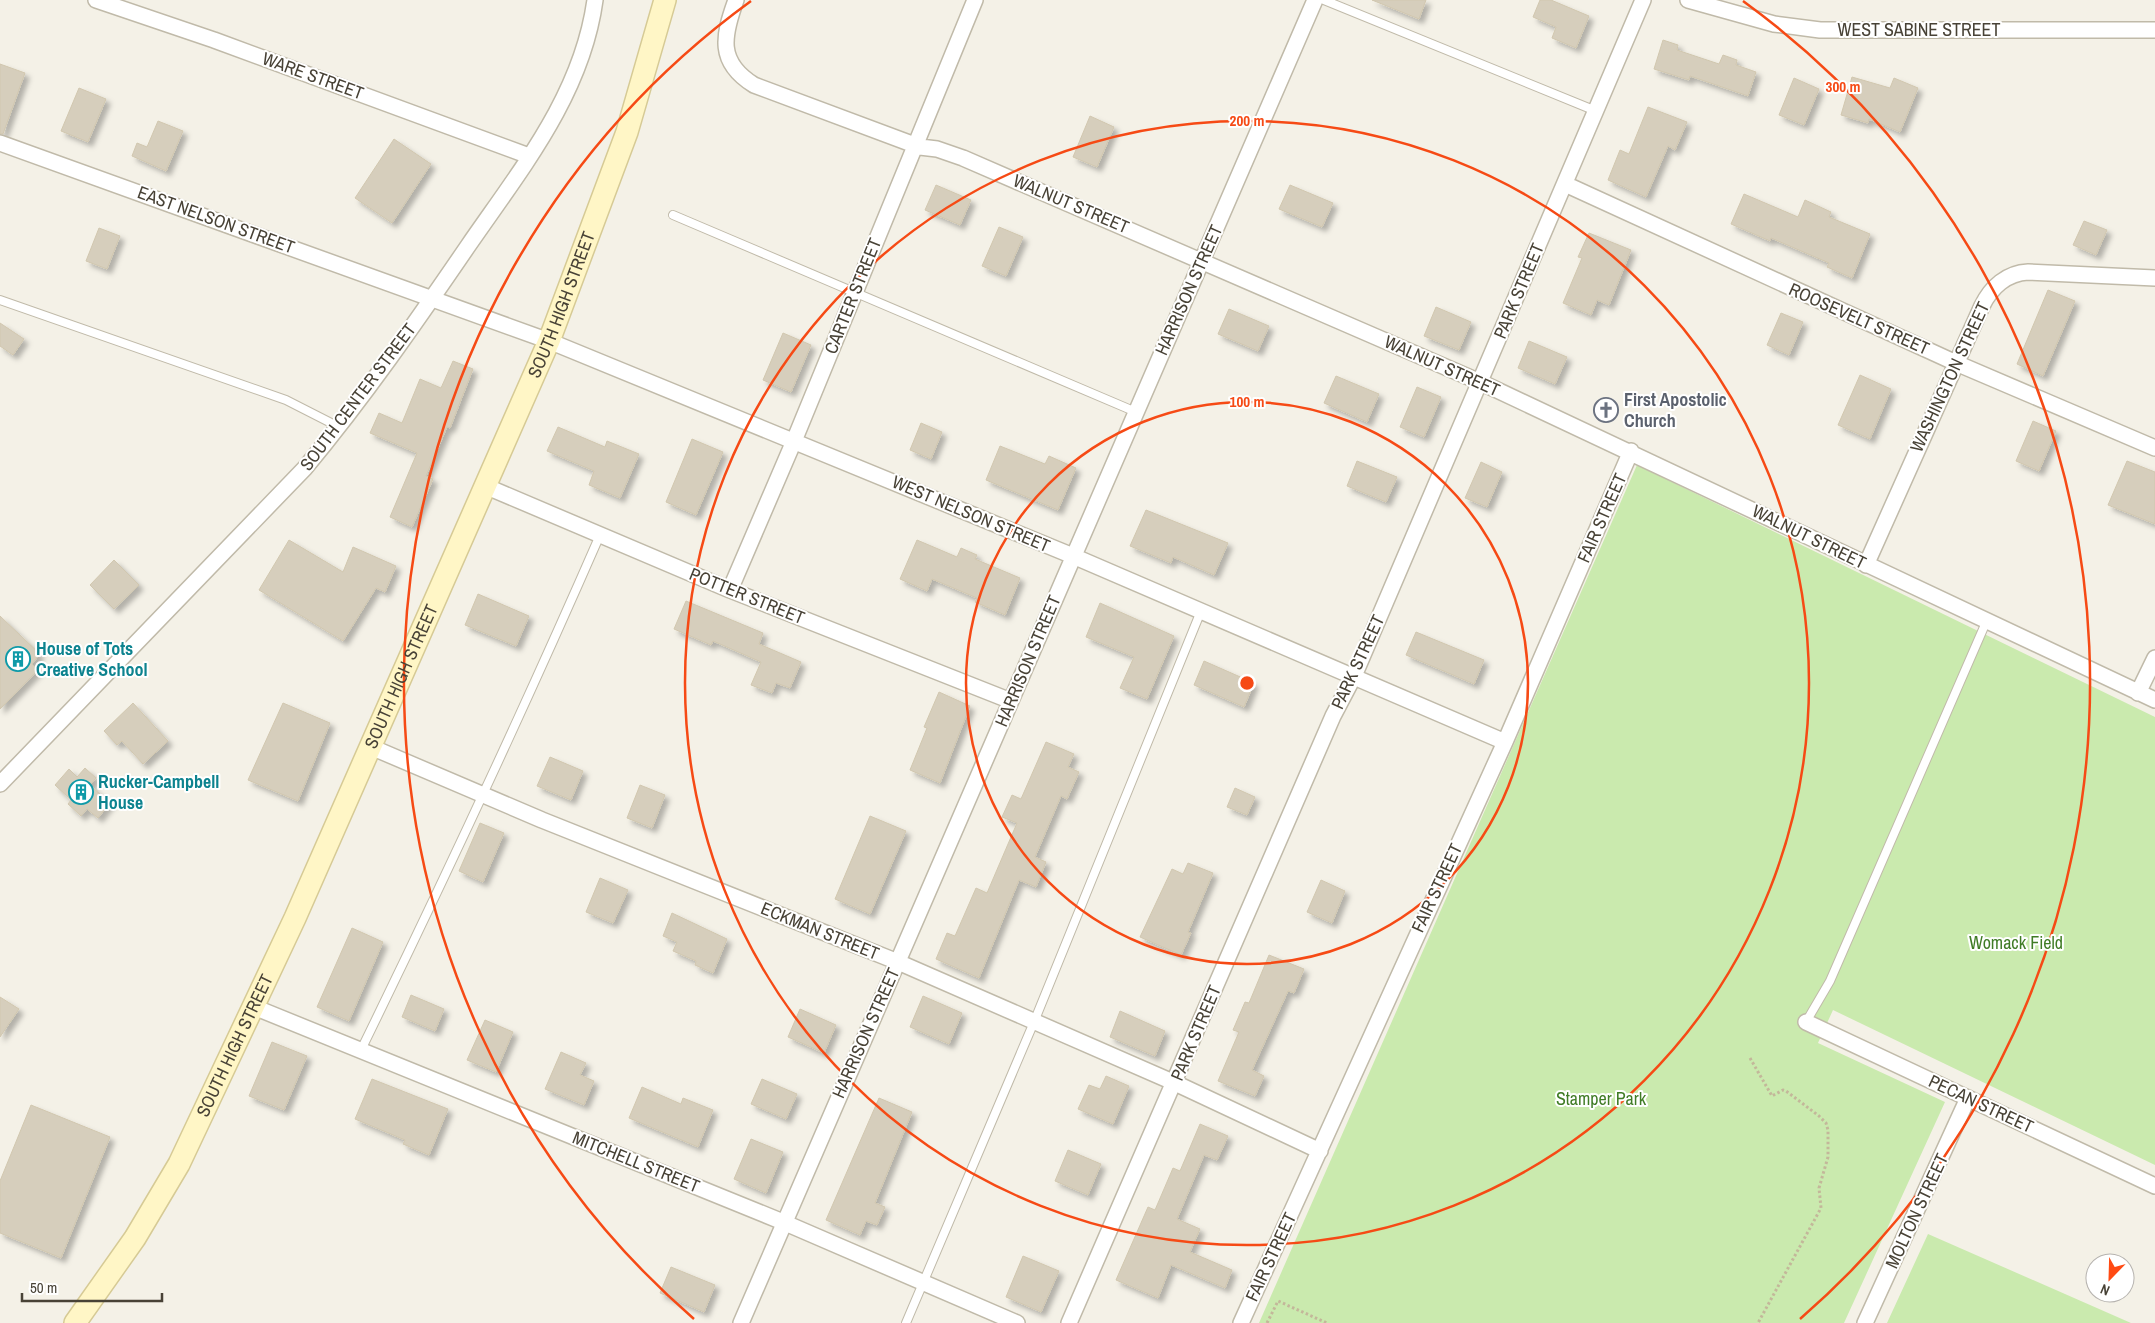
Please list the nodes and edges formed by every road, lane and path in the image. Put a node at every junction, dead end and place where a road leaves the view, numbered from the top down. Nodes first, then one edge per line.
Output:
1 (96, 0) edge
2 (595, 0) edge
3 (665, 0) edge
4 (736, 0) edge
5 (975, 0) edge
6 (1315, 0) edge
7 (1324, 0) edge
8 (1643, 0) edge
9 (1688, 0) edge
10 (2155, 30) edge
11 (1596, 111) junction
12 (0, 143) edge
13 (915, 145) junction
14 (529, 156) junction
15 (1565, 184) junction
16 (673, 215) dead end
17 (1202, 260) junction
18 (2155, 278) edge
19 (855, 292) junction
20 (433, 298) junction
21 (0, 300) edge
22 (549, 341) junction
23 (1956, 363) junction
24 (1480, 382) junction
25 (1136, 412) junction
26 (339, 427) junction
27 (794, 440) junction
28 (2155, 448) edge
29 (1631, 452) junction
30 (485, 486) junction
31 (600, 535) junction
32 (1073, 556) junction
33 (1866, 565) junction
34 (730, 590) junction
35 (1202, 611) junction
36 (1987, 620) junction
37 (2155, 658) edge
38 (1354, 676) junction
39 (2138, 693) junction
40 (1011, 700) junction
41 (2155, 700) edge
42 (1504, 742) junction
43 (370, 747) junction
44 (0, 784) edge
45 (484, 795) junction
46 (898, 962) junction
47 (254, 1007) junction
48 (1034, 1022) junction
49 (1806, 1022) joint
50 (361, 1050) junction
51 (1750, 1058) dead end
52 (1175, 1083) junction
53 (1968, 1098) junction
54 (1320, 1151) junction
55 (2155, 1186) edge
56 (783, 1222) junction
57 (923, 1281) junction
58 (75, 1323) edge
59 (741, 1323) edge
60 (906, 1323) edge
61 (1017, 1323) edge
62 (1069, 1323) edge
63 (1241, 1323) edge
64 (1267, 1323) edge
65 (1327, 1323) edge
66 (1758, 1323) edge
67 (1865, 1323) edge

1 - 14 street, WARE STREET
2 - 14 street, SOUTH CENTER STREET
3 - 22 main road, SOUTH HIGH STREET
4 - 13 street, WALNUT STREET
5 - 13 street, CARTER STREET
6 - 17 street, HARRISON STREET
7 - 11 lane
8 - 11 street, PARK STREET
9 - 10 street, WEST SABINE STREET
11 - 15 street, PARK STREET
12 - 20 street, EAST NELSON STREET
13 - 17 street, WALNUT STREET
13 - 19 street, CARTER STREET
14 - 20 street, SOUTH CENTER STREET
15 - 23 street, ROOSEVELT STREET
15 - 24 street, PARK STREET
16 - 19 lane
17 - 24 street, WALNUT STREET
17 - 25 street, HARRISON STREET
18 - 23 street, WASHINGTON STREET
19 - 25 lane
19 - 27 street, CARTER STREET
20 - 22 street, WEST NELSON STREET
20 - 26 street, SOUTH CENTER STREET
21 - 26 lane
22 - 27 street, WEST NELSON STREET
22 - 30 main road, SOUTH HIGH STREET
23 - 28 street, ROOSEVELT STREET
23 - 33 street, WASHINGTON STREET
24 - 29 street, WALNUT STREET
24 - 38 street, PARK STREET
25 - 32 street, HARRISON STREET
26 - 44 street, SOUTH CENTER STREET
27 - 32 street, WEST NELSON STREET
27 - 34 street, CARTER STREET
29 - 33 street, WALNUT STREET
29 - 42 street, FAIR STREET
30 - 31 street, POTTER STREET
30 - 43 main road, SOUTH HIGH STREET
31 - 34 street, POTTER STREET
31 - 45 lane
32 - 35 street, WEST NELSON STREET
32 - 40 street, HARRISON STREET
33 - 36 street, WALNUT STREET
34 - 40 street, POTTER STREET
35 - 38 street, WEST NELSON STREET
35 - 48 lane
36 - 39 street, WALNUT STREET
36 - 49 lane
37 - 39 street
38 - 42 street, WEST NELSON STREET
38 - 52 street, PARK STREET
39 - 41 street, WALNUT STREET
40 - 46 street, HARRISON STREET
42 - 54 street, FAIR STREET
43 - 45 street, ECKMAN STREET
43 - 47 main road, SOUTH HIGH STREET
45 - 46 street, ECKMAN STREET
45 - 50 lane
46 - 48 street, ECKMAN STREET
46 - 56 street, HARRISON STREET
47 - 50 street, MITCHELL STREET
47 - 58 main road, SOUTH HIGH STREET
48 - 52 street, ECKMAN STREET
48 - 57 lane
49 - 53 street, PECAN STREET
50 - 56 street, MITCHELL STREET
51 - 66 path
52 - 54 street, ECKMAN STREET
52 - 62 street, PARK STREET
53 - 55 street, PECAN STREET
53 - 67 street, MOLTON STREET
54 - 63 street, FAIR STREET
56 - 57 street, MITCHELL STREET
56 - 59 street, HARRISON STREET
57 - 60 lane
57 - 61 street, MITCHELL STREET
64 - 65 path

